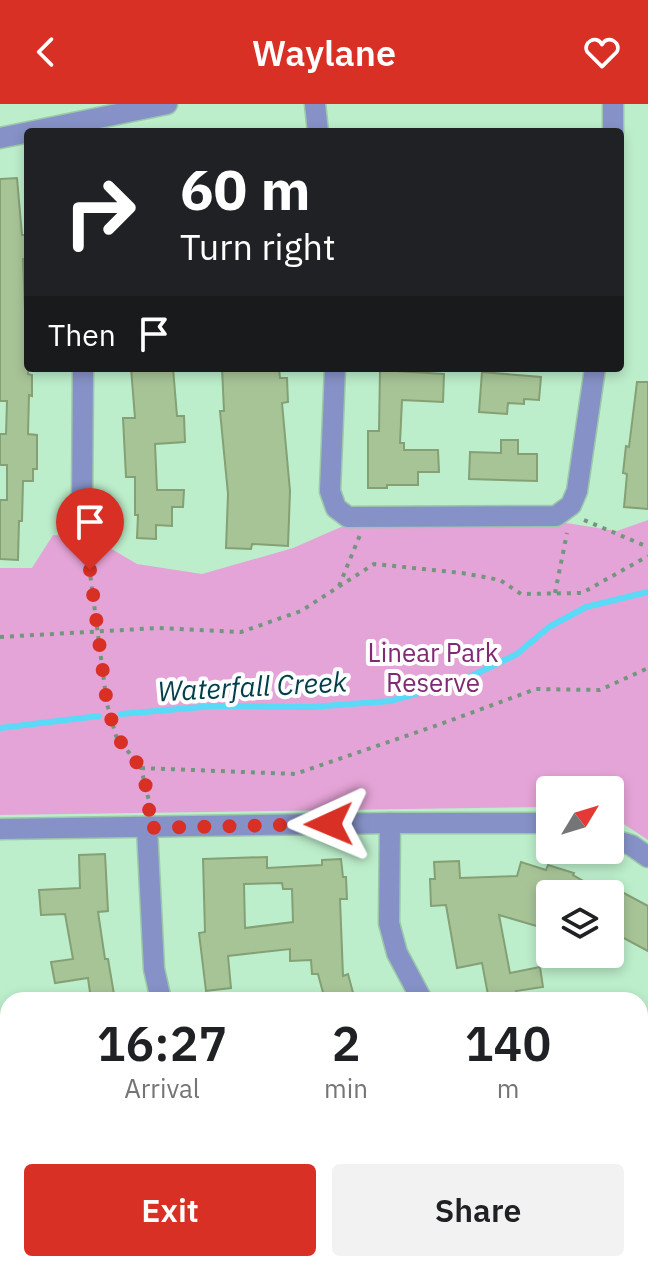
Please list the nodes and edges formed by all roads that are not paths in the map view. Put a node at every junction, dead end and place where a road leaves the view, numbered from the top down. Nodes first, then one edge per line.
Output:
1 (167, 104) edge
2 (315, 104) edge
3 (613, 104) edge
4 (63, 128) edge
5 (318, 128) edge
6 (613, 128) edge
7 (24, 134) edge
8 (0, 138) edge
9 (83, 372) edge
10 (335, 372) edge
11 (594, 372) edge
12 (82, 509) road end
13 (390, 823) junction
14 (536, 823) edge
15 (147, 828) junction
16 (0, 829) edge
17 (624, 843) edge
18 (648, 857) edge
19 (159, 992) edge
20 (418, 992) edge

1 - 4 street
2 - 5 street
3 - 6 street
7 - 8 street
9 - 12 street
10 - 11 street
13 - 14 street
13 - 15 street
13 - 20 street
15 - 16 street
15 - 19 street
17 - 18 street

